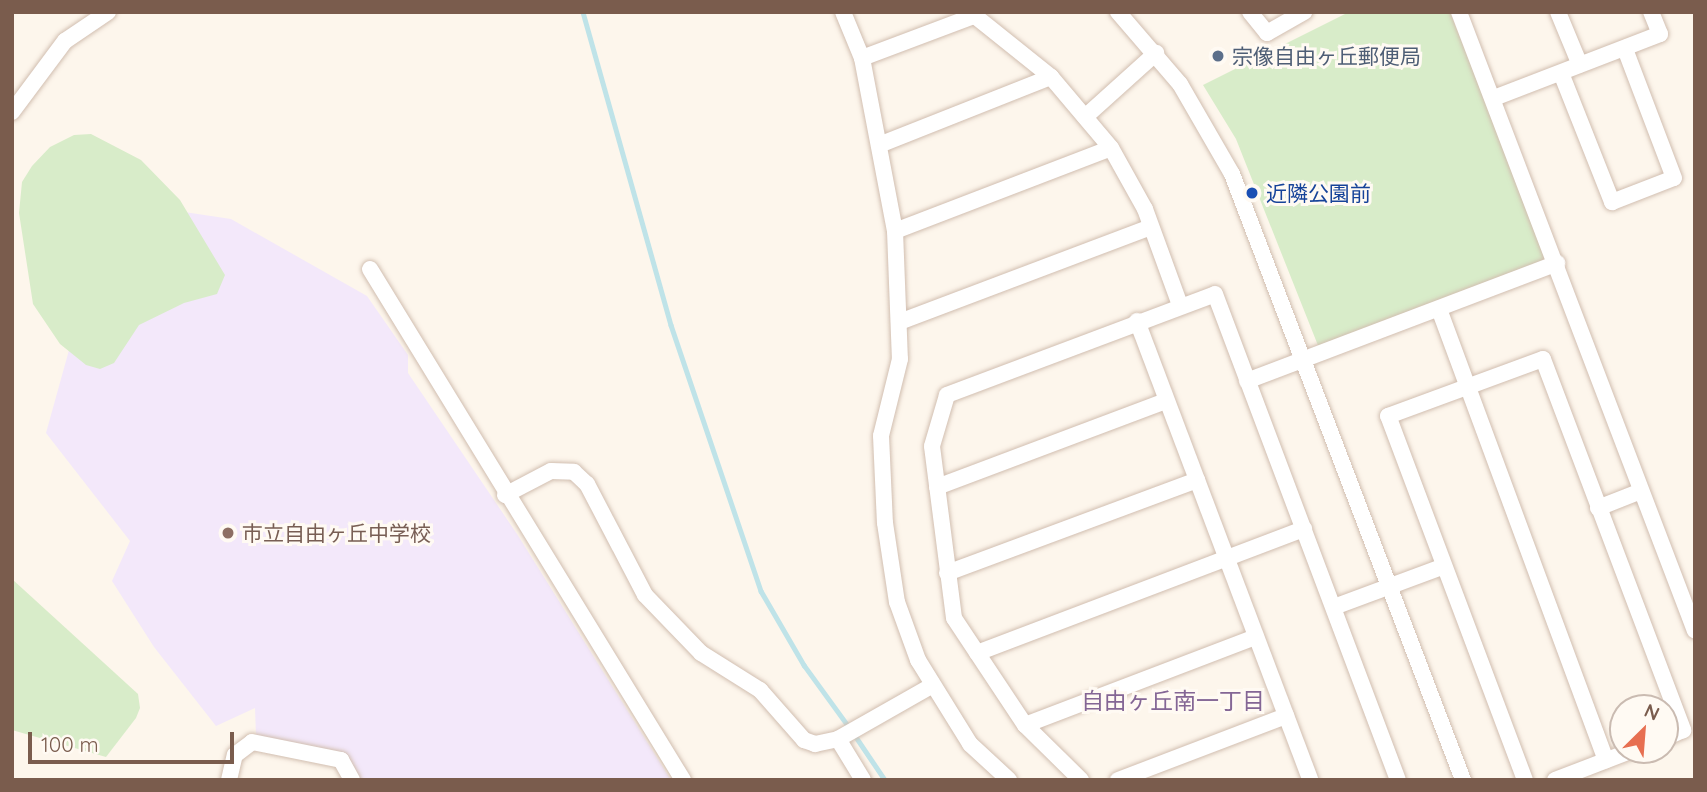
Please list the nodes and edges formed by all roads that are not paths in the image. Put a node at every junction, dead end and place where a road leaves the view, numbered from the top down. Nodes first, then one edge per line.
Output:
1 (108, 12) edge
2 (843, 12) edge
3 (1118, 12) edge
4 (1250, 12) edge
5 (1304, 12) edge
6 (1459, 12) edge
7 (1559, 12) edge
8 (1651, 12) edge
9 (972, 14) edge
10 (1625, 49) junction
11 (1156, 53) junction
12 (862, 58) junction
13 (1580, 65) junction
14 (1561, 73) junction
15 (1051, 77) junction
16 (1494, 98) junction
17 (12, 111) edge
18 (1085, 117) junction
19 (879, 145) junction
20 (1111, 148) junction
21 (1151, 227) junction
22 (895, 231) junction
23 (1557, 263) junction
24 (370, 269) dead end
25 (1180, 304) junction
26 (1439, 309) junction
27 (902, 321) junction
28 (1137, 321) junction
29 (1304, 360) junction
30 (1247, 381) junction
31 (1465, 386) junction
32 (1166, 401) junction
33 (1196, 480) junction
34 (937, 486) junction
35 (1641, 491) junction
36 (505, 495) junction
37 (1598, 508) junction
38 (1304, 529) junction
39 (1227, 559) junction
40 (1444, 566) junction
41 (947, 573) junction
42 (1390, 587) junction
43 (1334, 607) junction
44 (1695, 631) edge
45 (1256, 637) junction
46 (977, 653) junction
47 (933, 685) junction
48 (1669, 694) edge
49 (1286, 716) junction
50 (1025, 724) junction
51 (838, 739) junction
52 (1609, 759) edge
53 (1606, 760) junction
54 (229, 780) edge
55 (352, 780) edge
56 (683, 780) edge
57 (863, 780) edge
58 (1009, 780) edge
59 (1082, 780) edge
60 (1118, 780) edge
61 (1310, 780) edge
62 (1398, 780) edge
63 (1463, 780) edge
64 (1525, 780) edge
65 (1555, 780) edge

1 - 17 street
2 - 12 street
3 - 11 street
4 - 5 street
6 - 16 street
7 - 13 street
8 - 10 street
9 - 12 street
9 - 15 street
10 - 13 street
10 - 14 street
11 - 18 street
11 - 29 street
12 - 19 street
13 - 14 street
14 - 16 street
15 - 18 street
15 - 19 street
16 - 23 street
18 - 20 street
19 - 22 street
20 - 21 street
20 - 22 street
21 - 25 street
21 - 27 street
22 - 27 street
23 - 26 street
23 - 35 street
24 - 36 street
25 - 28 street
25 - 30 street
26 - 29 street
26 - 31 street
27 - 47 street
28 - 32 street
28 - 34 street
29 - 30 street
29 - 42 street
30 - 38 street
31 - 37 street
31 - 40 street
31 - 53 street
32 - 33 street
32 - 34 street
33 - 39 street
33 - 41 street
34 - 41 street
35 - 37 street
35 - 44 street
36 - 51 street
36 - 56 street
37 - 48 street
38 - 39 street
38 - 43 street
39 - 45 street
39 - 46 street
40 - 42 street
40 - 64 street
41 - 46 street
42 - 43 street
42 - 63 street
43 - 62 street
45 - 49 street
45 - 50 street
46 - 50 street
47 - 51 street
47 - 58 street
49 - 60 street
49 - 61 street
50 - 59 street
51 - 57 street
52 - 53 street
53 - 65 street
54 - 55 street

